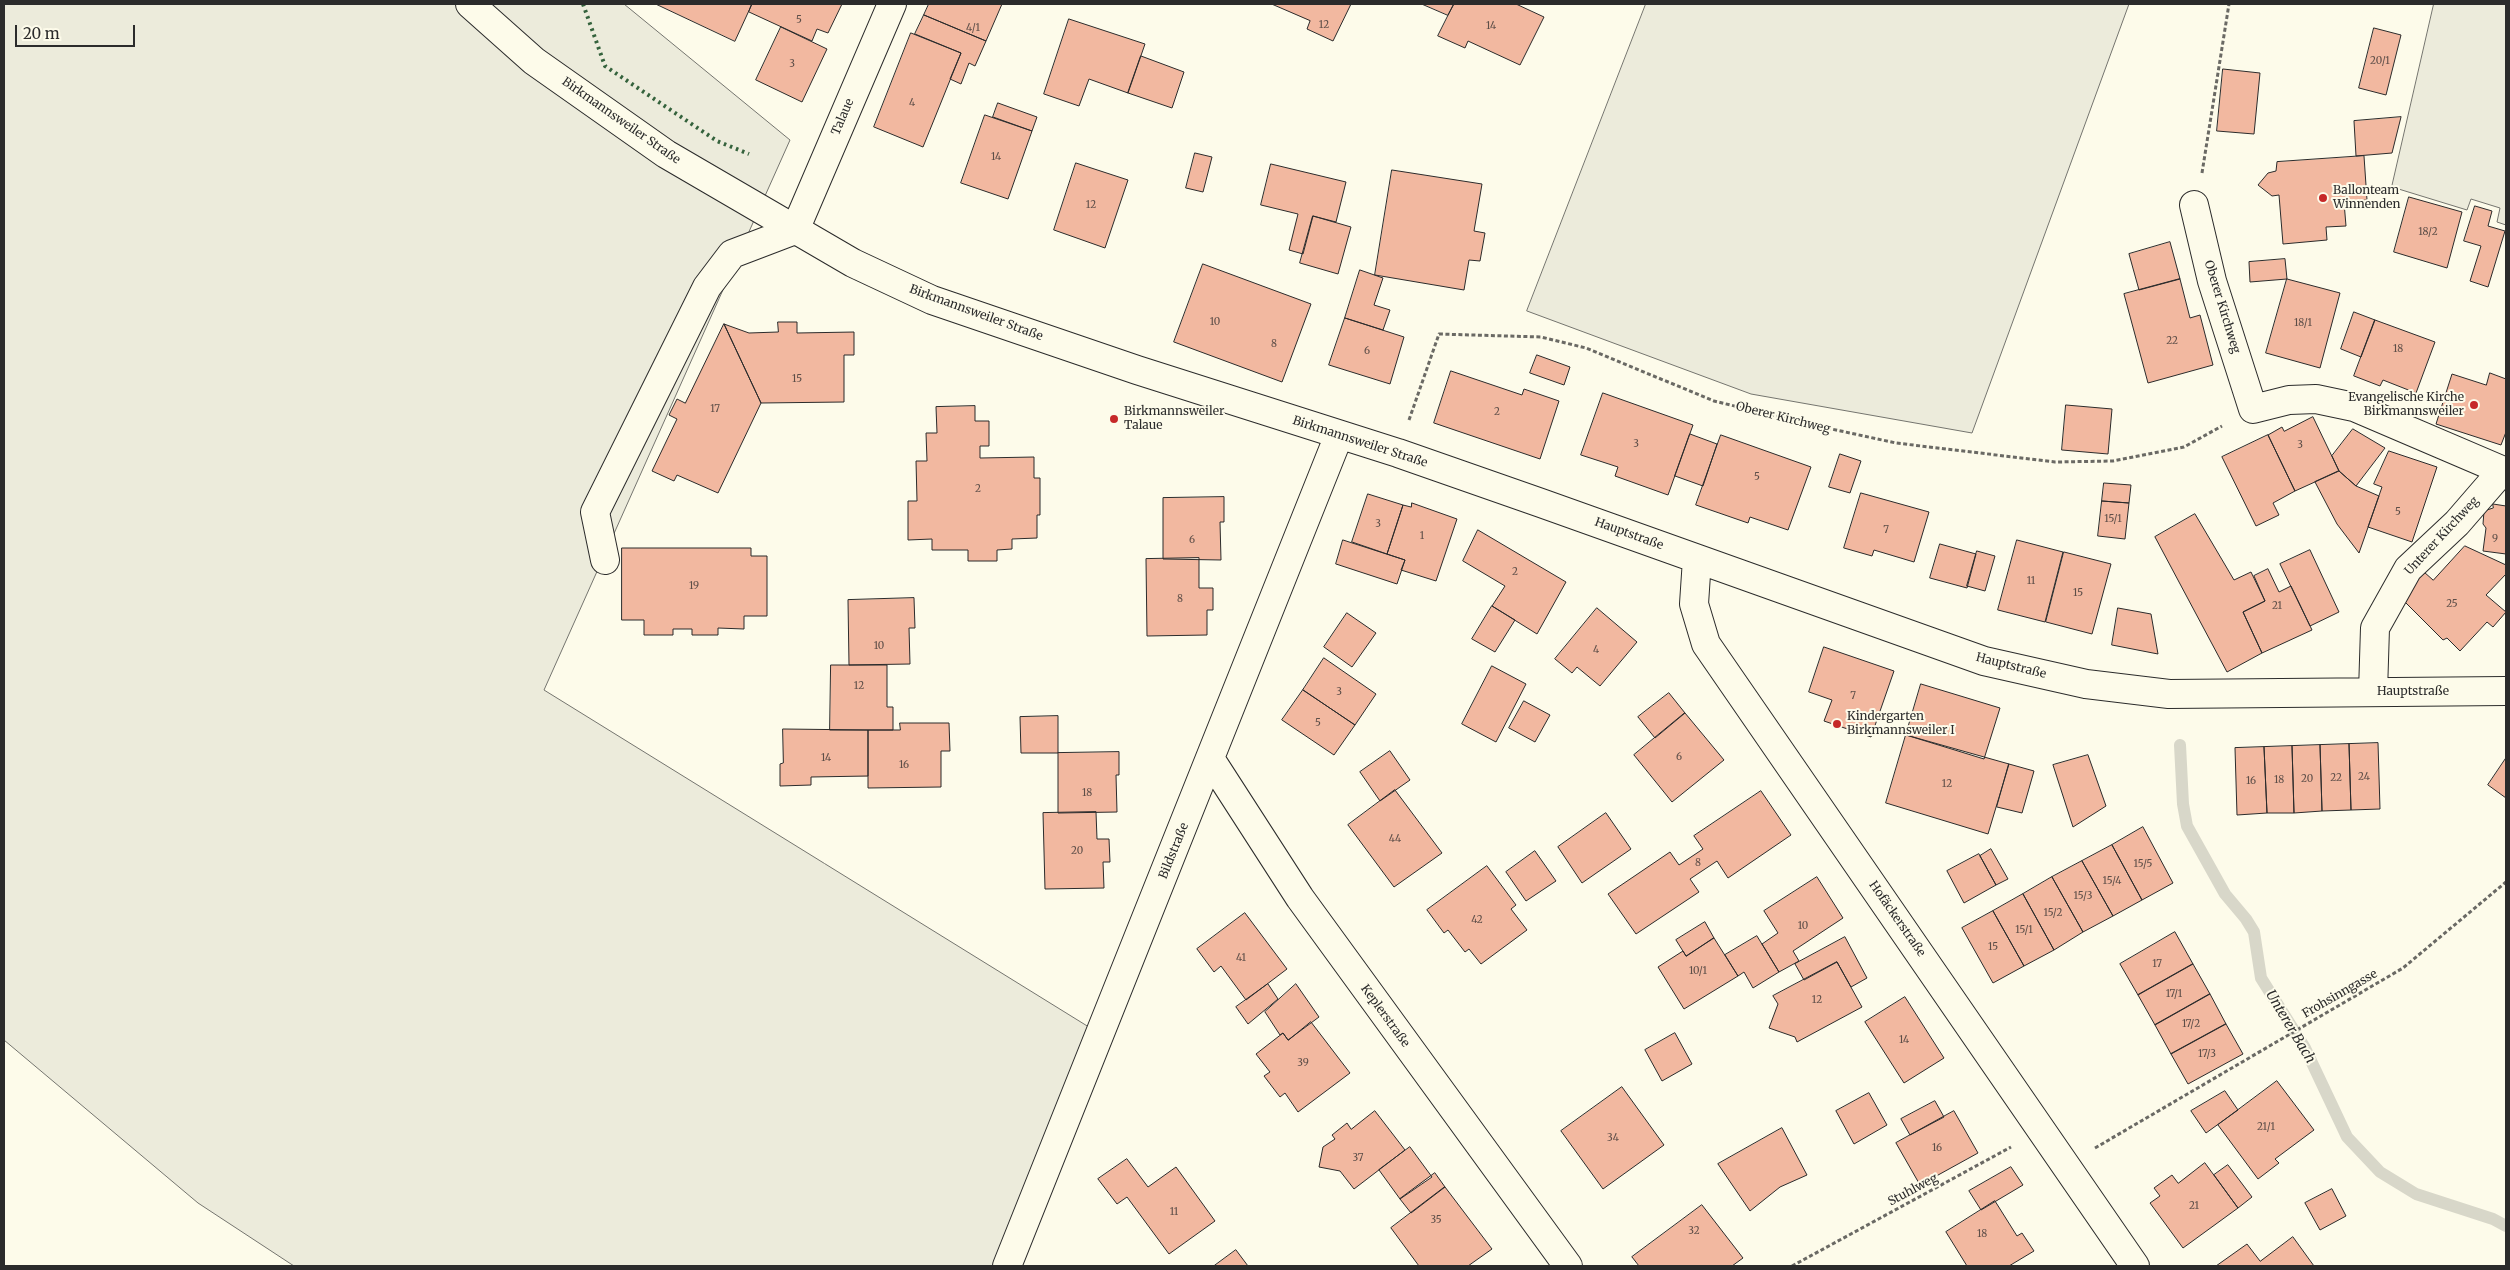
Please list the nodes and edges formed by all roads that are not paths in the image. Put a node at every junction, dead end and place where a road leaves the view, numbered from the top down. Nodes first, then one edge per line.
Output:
1 (470, 4) edge
2 (892, 4) edge
3 (2194, 205) road end
4 (795, 230) junction
5 (1339, 435) junction
6 (2504, 472) edge
7 (1541, 502) joint
8 (1697, 559) junction
9 (604, 560) dead end
10 (2506, 691) edge
11 (2373, 692) junction
12 (1211, 760) junction
13 (1007, 1266) edge
14 (1568, 1266) edge
15 (2135, 1266) edge

1 - 4 street, Birkmannsweiler Straße
2 - 4 street, Talaue
3 - 6 street, Oberer Kirchweg
4 - 5 street, Birkmannsweiler Straße
4 - 9 street
5 - 7 street, Birkmannsweiler Straße
5 - 12 street, Bildstraße
6 - 11 street, Unterer Kirchweg
7 - 8 street, Hauptstraße
8 - 11 street, Hauptstraße
8 - 15 street, Hofäckerstraße
10 - 11 street, Hauptstraße
12 - 13 street, Bildstraße
12 - 14 street, Keplerstraße

